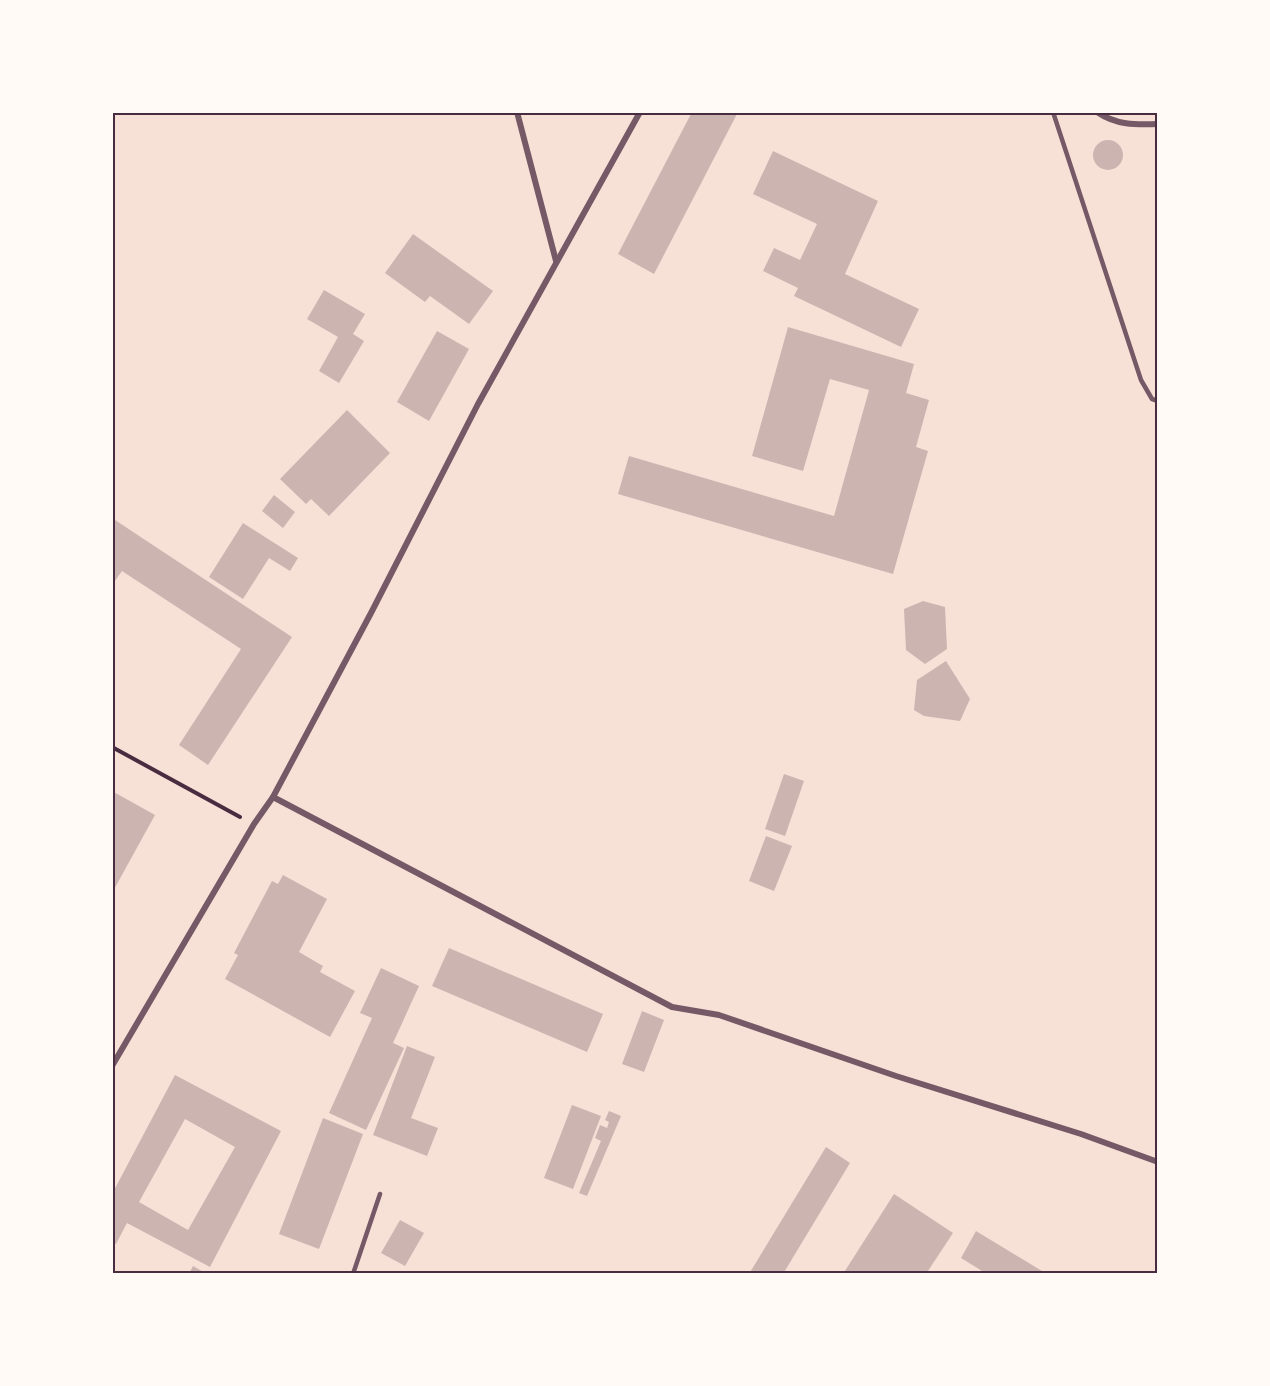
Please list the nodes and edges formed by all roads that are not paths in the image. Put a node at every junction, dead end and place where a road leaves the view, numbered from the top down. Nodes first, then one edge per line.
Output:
1 (517, 112) edge
2 (639, 112) edge
3 (1053, 112) edge
4 (1097, 112) edge
5 (1158, 123) edge
6 (556, 261) junction
7 (1158, 401) edge
8 (273, 797) junction
9 (112, 1066) edge
10 (1158, 1162) edge
11 (380, 1194) dead end
12 (353, 1274) edge

1 - 6 street
2 - 6 street
3 - 7 lane
4 - 5 street
6 - 8 street
8 - 9 street
8 - 10 street
11 - 12 lane

